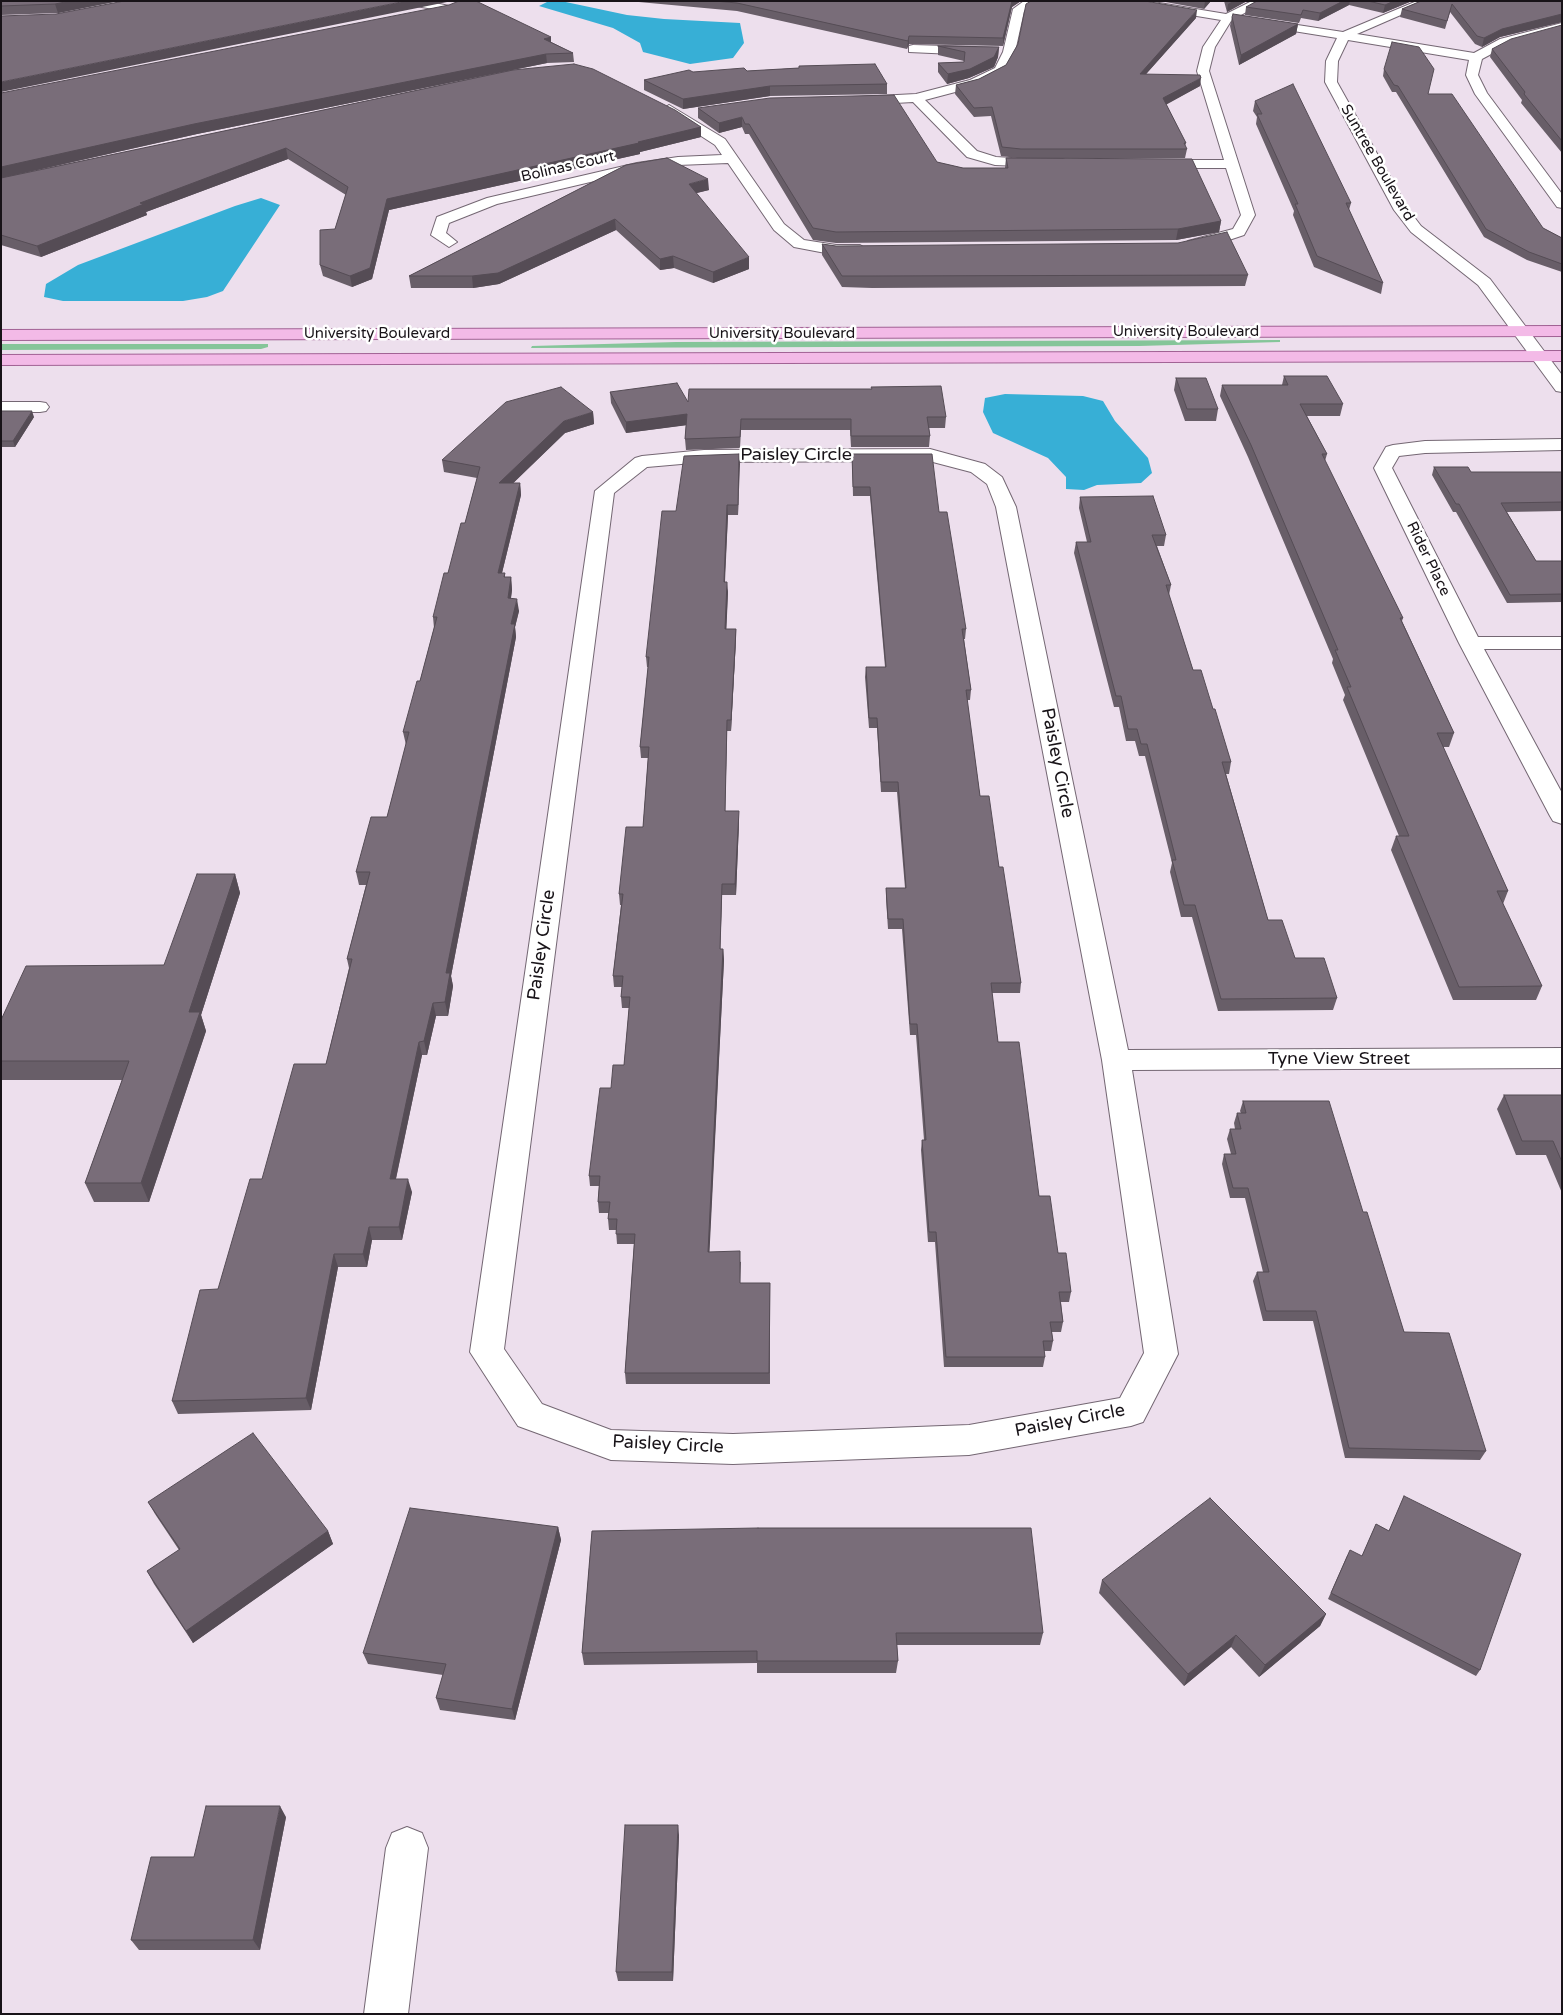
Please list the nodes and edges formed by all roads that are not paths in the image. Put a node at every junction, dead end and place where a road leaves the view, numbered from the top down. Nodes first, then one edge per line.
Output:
1 (405, 1) edge
2 (1033, 1) edge
3 (1124, 1) edge
4 (1262, 1) edge
5 (1428, 1) edge
6 (421, 15) edge
7 (1228, 17) junction
8 (1562, 26) edge
9 (1344, 36) junction
10 (913, 49) edge
11 (999, 52) junction
12 (1476, 57) junction
13 (916, 98) junction
14 (843, 102) edge
15 (656, 103) edge
16 (698, 112) edge
17 (681, 115) junction
18 (732, 159) junction
19 (1059, 164) edge
20 (1146, 164) edge
21 (1232, 164) junction
22 (1562, 204) edge
23 (449, 242) dead end
24 (1176, 246) edge
25 (874, 250) edge
26 (1519, 331) junction
27 (1562, 331) edge
28 (625, 334) junction
29 (1, 335) edge
30 (1537, 356) junction
31 (1562, 356) edge
32 (318, 359) junction
33 (1, 360) edge
34 (1562, 387) edge
35 (1, 407) edge
36 (40, 407) dead end
37 (1562, 444) edge
38 (1470, 643) junction
39 (1562, 643) edge
40 (1562, 816) edge
41 (1562, 1058) edge
42 (1116, 1060) junction
43 (407, 1848) dead end
44 (386, 2014) edge

1 - 6 street
2 - 11 street
3 - 7 street
4 - 7 street
5 - 9 street
7 - 9 street
7 - 21 street
8 - 12 street
9 - 12 street
9 - 26 street, Suntree Boulevard
10 - 11 street
11 - 13 street
12 - 22 street
13 - 14 street
13 - 19 street
15 - 17 street
16 - 17 street
17 - 18 street
18 - 23 street, Bolinas Court
18 - 25 street
20 - 21 street
21 - 24 street
26 - 27 main road, University Boulevard
26 - 28 main road, University Boulevard
26 - 30 street, Suntree Boulevard
28 - 29 main road, University Boulevard
28 - 32 main road
30 - 31 main road, University Boulevard
30 - 32 main road, University Boulevard
30 - 34 street, Suntree Boulevard
32 - 33 main road, University Boulevard
35 - 36 street
37 - 38 street, Rider Place
38 - 39 street
38 - 40 street, Rider Place
41 - 42 street, Tyne View Street
42 - 42 street, Paisley Circle
43 - 44 street

